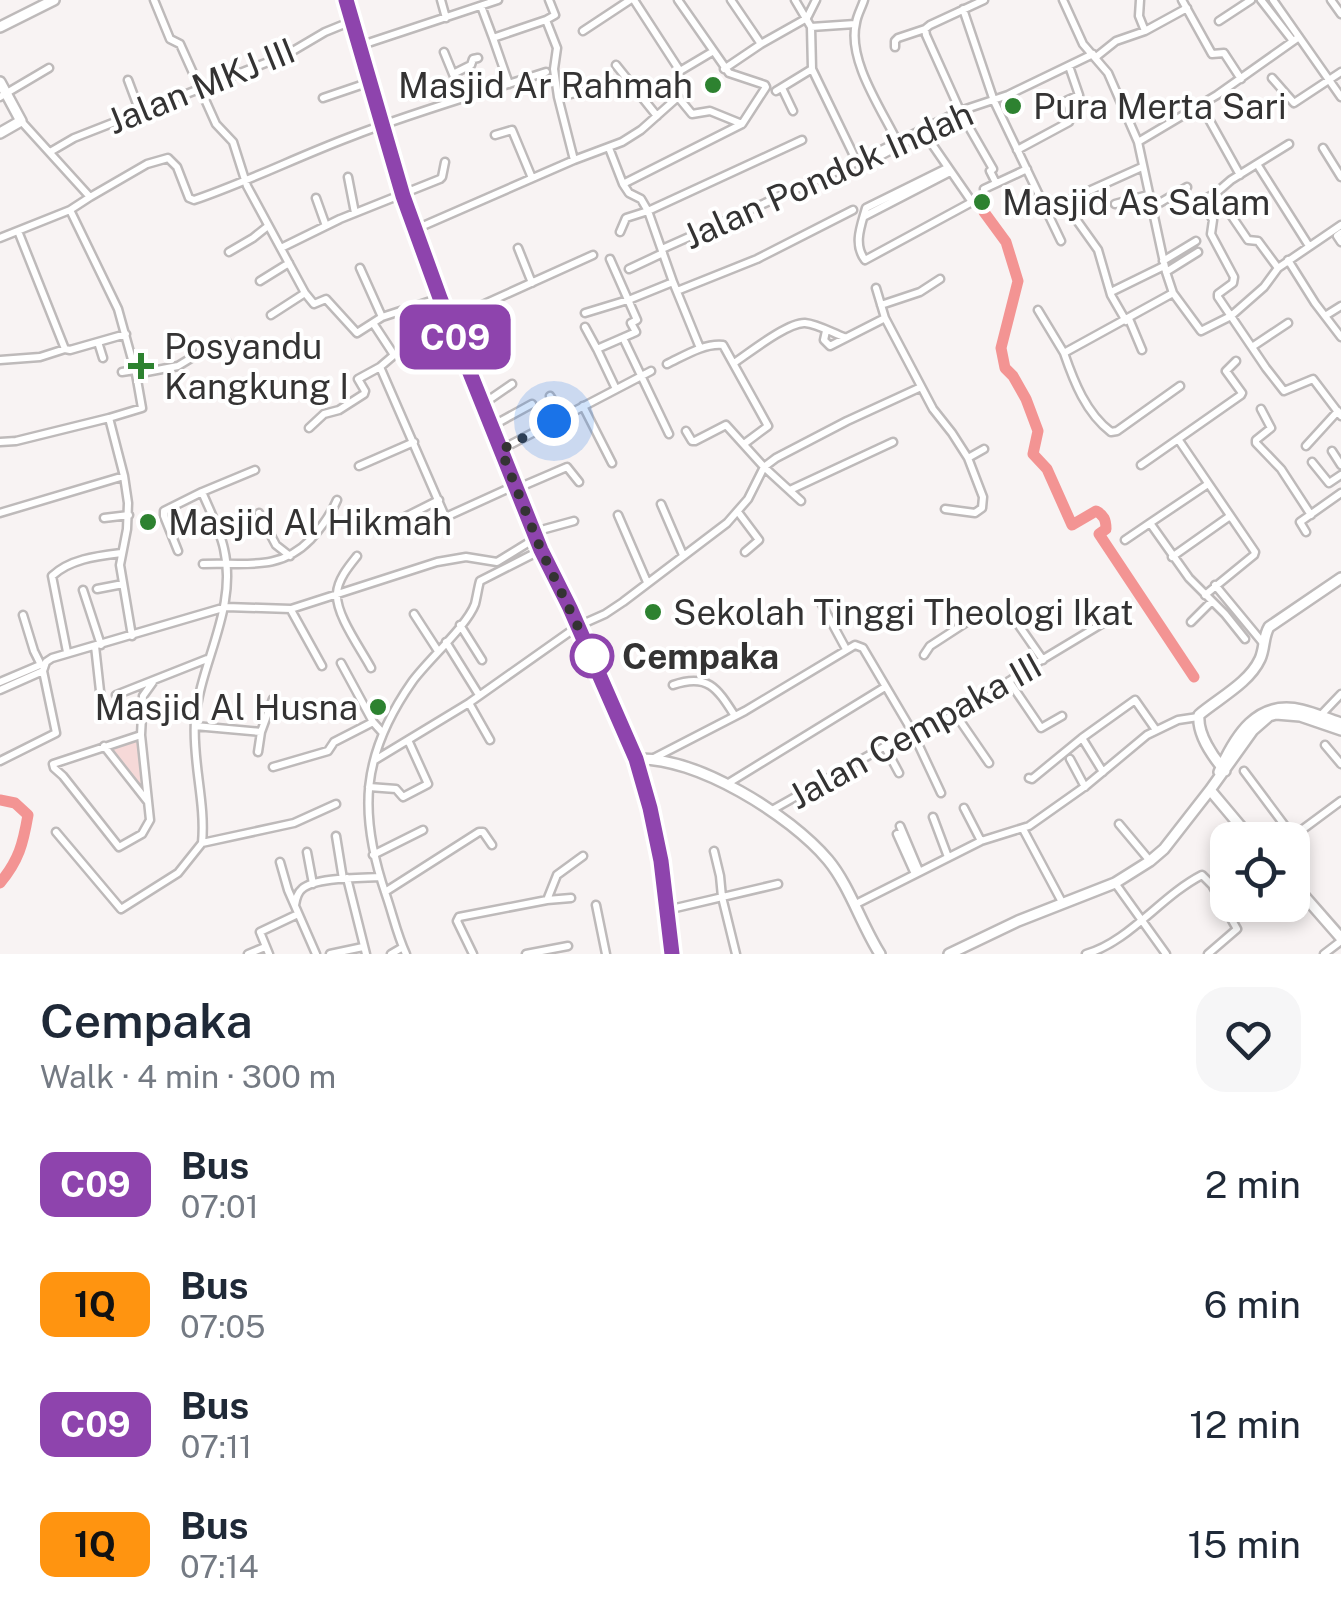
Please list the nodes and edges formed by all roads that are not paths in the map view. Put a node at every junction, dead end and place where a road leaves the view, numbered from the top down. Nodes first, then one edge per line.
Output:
1 (54, 0) edge
2 (154, 0) edge
3 (346, 0) edge
4 (441, 0) edge
5 (498, 0) edge
6 (550, 0) edge
7 (632, 0) edge
8 (678, 0) edge
9 (731, 0) edge
10 (796, 0) edge
11 (816, 0) edge
12 (864, 0) edge
13 (984, 0) edge
14 (1063, 0) edge
15 (1140, 0) edge
16 (1182, 0) edge
17 (1251, 0) edge
18 (1261, 0) edge
19 (1273, 0) edge
20 (1331, 0) edge
21 (482, 6) junction
22 (1187, 8) junction
23 (963, 10) junction
24 (1341, 14) edge
25 (446, 18) junction
26 (808, 18) junction
27 (546, 20) junction
28 (352, 21) junction
29 (1220, 21) dead end
30 (855, 24) junction
31 (811, 26) junction
32 (0, 27) edge
33 (925, 29) junction
34 (583, 31) dead end
35 (1146, 31) junction
36 (493, 38) junction
37 (1296, 39) junction
38 (761, 44) junction
39 (359, 46) junction
40 (895, 47) dead end
41 (444, 52) dead end
42 (712, 52) junction
43 (1095, 56) junction
44 (478, 58) dead end
45 (616, 65) dead end
46 (1069, 66) junction
47 (49, 68) dead end
48 (724, 69) junction
49 (812, 69) junction
50 (546, 72) dead end
51 (1341, 72) edge
52 (452, 74) junction
53 (1272, 78) dead end
54 (1241, 79) junction
55 (128, 80) dead end
56 (1329, 80) junction
57 (0, 82) edge
58 (370, 82) junction
59 (509, 84) junction
60 (200, 88) junction
61 (593, 90) dead end
62 (3, 96) edge
63 (558, 97) junction
64 (1341, 97) edge
65 (323, 98) dead end
66 (463, 98) junction
67 (994, 101) junction
68 (1066, 101) junction
69 (1201, 105) junction
70 (1055, 106) dead end
71 (960, 110) junction
72 (793, 111) dead end
73 (140, 112) junction
74 (658, 116) junction
75 (21, 120) junction
76 (742, 124) junction
77 (382, 125) junction
78 (0, 133) edge
79 (495, 135) dead end
80 (802, 140) dead end
81 (1138, 142) junction
82 (898, 143) junction
83 (1289, 144) dead end
84 (609, 148) junction
85 (1323, 148) dead end
86 (1017, 150) junction
87 (50, 152) junction
88 (574, 160) junction
89 (444, 162) dead end
90 (857, 162) junction
91 (1257, 164) junction
92 (1026, 168) junction
93 (1142, 168) junction
94 (948, 170) junction
95 (1240, 174) junction
96 (1341, 177) edge
97 (348, 178) dead end
98 (532, 178) junction
99 (246, 182) junction
100 (996, 183) junction
101 (623, 184) junction
102 (1187, 186) dead end
103 (984, 189) dead end
104 (1216, 193) junction
105 (1148, 195) junction
106 (403, 196) junction
107 (90, 197) junction
108 (316, 198) dead end
109 (1202, 200) junction
110 (1116, 204) dead end
111 (1150, 208) junction
112 (1186, 209) dead end
113 (70, 210) junction
114 (853, 210) dead end
115 (648, 212) junction
116 (355, 213) junction
117 (1341, 225) edge
118 (268, 226) junction
119 (326, 226) junction
120 (414, 230) junction
121 (18, 232) junction
122 (620, 232) dead end
123 (1341, 233) edge
124 (0, 238) edge
125 (1061, 240) dead end
126 (1196, 241) dead end
127 (1341, 242) edge
128 (1310, 246) junction
129 (280, 248) junction
130 (518, 248) dead end
131 (662, 251) junction
132 (229, 252) dead end
133 (1198, 252) dead end
134 (593, 255) dead end
135 (610, 258) dead end
136 (1288, 260) junction
137 (289, 264) junction
138 (1164, 266) junction
139 (360, 268) dead end
140 (1278, 268) junction
141 (629, 269) dead end
142 (940, 278) dead end
143 (260, 281) dead end
144 (673, 282) junction
145 (532, 283) junction
146 (876, 288) dead end
147 (676, 291) junction
148 (305, 292) junction
149 (1110, 292) junction
150 (1173, 293) junction
151 (440, 298) junction
152 (627, 300) junction
153 (881, 305) junction
154 (1341, 306) edge
155 (1038, 310) dead end
156 (585, 313) dead end
157 (271, 315) dead end
158 (1231, 316) junction
159 (1326, 316) junction
160 (382, 317) junction
161 (885, 318) junction
162 (449, 320) junction
163 (1128, 320) junction
164 (373, 323) junction
165 (1288, 323) dead end
166 (585, 328) dead end
167 (826, 331) junction
168 (126, 334) junction
169 (1341, 337) edge
170 (845, 338) junction
171 (98, 342) junction
172 (227, 342) dead end
173 (624, 342) dead end
174 (1252, 347) junction
175 (65, 348) junction
176 (700, 348) junction
177 (460, 350) junction
178 (597, 350) junction
179 (1142, 350) dead end
180 (1064, 354) junction
181 (103, 358) dead end
182 (0, 360) edge
183 (404, 360) dead end
184 (1236, 361) dead end
185 (734, 363) junction
186 (667, 364) dead end
187 (380, 367) junction
188 (652, 371) dead end
189 (122, 372) dead end
190 (136, 372) junction
191 (640, 376) junction
192 (512, 384) dead end
193 (1180, 386) dead end
194 (921, 387) junction
195 (616, 389) junction
196 (550, 396) dead end
197 (482, 404) junction
198 (532, 404) dead end
199 (582, 406) junction
200 (1262, 409) dead end
201 (1339, 413) edge
202 (563, 416) junction
203 (109, 418) junction
204 (491, 426) junction
205 (309, 428) dead end
206 (686, 431) dead end
207 (669, 434) dead end
208 (1178, 439) junction
209 (0, 442) edge
210 (414, 442) junction
211 (893, 442) dead end
212 (744, 444) junction
213 (1306, 446) dead end
214 (984, 449) dead end
215 (501, 450) junction
216 (1332, 451) dead end
217 (968, 458) junction
218 (1312, 462) dead end
219 (612, 463) dead end
220 (1141, 465) dead end
221 (1341, 465) edge
222 (359, 466) dead end
223 (764, 467) junction
224 (255, 470) dead end
225 (124, 476) junction
226 (1341, 476) edge
227 (579, 482) dead end
228 (1208, 484) junction
229 (517, 487) junction
230 (790, 490) junction
231 (202, 492) junction
232 (1341, 493) edge
233 (337, 500) dead end
234 (438, 500) junction
235 (801, 502) dead end
236 (661, 504) dead end
237 (945, 509) dead end
238 (738, 512) junction
239 (259, 513) dead end
240 (0, 514) edge
241 (128, 515) junction
242 (1311, 515) junction
243 (618, 516) dead end
244 (1230, 516) junction
245 (104, 518) dead end
246 (400, 519) dead end
247 (574, 521) dead end
248 (1150, 523) junction
249 (1306, 532) dead end
250 (1125, 540) dead end
251 (538, 541) junction
252 (276, 544) junction
253 (178, 551) dead end
254 (744, 552) dead end
255 (122, 553) junction
256 (684, 555) junction
257 (357, 556) dead end
258 (290, 557) junction
259 (1172, 557) junction
260 (271, 562) junction
261 (226, 563) junction
262 (202, 564) dead end
263 (1341, 578) edge
264 (647, 582) junction
265 (123, 584) junction
266 (1215, 584) junction
267 (97, 589) dead end
268 (83, 590) dead end
269 (1205, 594) junction
270 (336, 595) junction
271 (820, 601) dead end
272 (1212, 601) junction
273 (226, 607) junction
274 (291, 610) junction
275 (414, 614) dead end
276 (24, 615) dead end
277 (1108, 620) dead end
278 (1192, 622) dead end
279 (460, 625) junction
280 (578, 626) junction
281 (132, 636) junction
282 (1245, 639) dead end
283 (446, 642) junction
284 (1264, 644) junction
285 (98, 646) junction
286 (846, 649) junction
287 (438, 651) junction
288 (67, 652) junction
289 (924, 655) dead end
290 (208, 659) junction
291 (482, 660) dead end
292 (1042, 660) junction
293 (341, 663) dead end
294 (43, 666) junction
295 (322, 666) dead end
296 (190, 667) junction
297 (371, 668) dead end
298 (204, 675) junction
299 (1009, 681) junction
300 (0, 682) edge
301 (153, 682) junction
302 (673, 686) dead end
303 (885, 687) junction
304 (135, 688) junction
305 (0, 690) edge
306 (1341, 694) edge
307 (116, 695) dead end
308 (479, 695) junction
309 (142, 696) junction
310 (273, 699) dead end
311 (101, 700) dead end
312 (469, 702) junction
313 (956, 715) junction
314 (735, 716) junction
315 (1062, 716) dead end
316 (1198, 717) junction
317 (374, 722) junction
318 (1330, 723) edge
319 (195, 726) junction
320 (1156, 730) junction
321 (261, 732) junction
322 (382, 732) junction
323 (912, 732) junction
324 (141, 734) junction
325 (1082, 738) junction
326 (408, 740) junction
327 (490, 740) dead end
328 (1326, 745) dead end
329 (104, 746) junction
330 (885, 747) junction
331 (258, 752) dead end
332 (654, 758) junction
333 (1070, 758) dead end
334 (636, 759) junction
335 (375, 760) junction
336 (0, 762) edge
337 (989, 762) dead end
338 (1341, 764) edge
339 (273, 767) dead end
340 (1223, 769) junction
341 (1244, 771) dead end
342 (899, 772) dead end
343 (1103, 772) junction
344 (1029, 778) dead end
345 (727, 784) junction
346 (369, 787) junction
347 (1085, 787) junction
348 (1212, 787) junction
349 (941, 793) dead end
350 (1341, 801) edge
351 (148, 804) junction
352 (336, 804) dead end
353 (964, 808) dead end
354 (772, 810) junction
355 (933, 817) dead end
356 (1238, 822) edge
357 (1119, 824) dead end
358 (901, 829) dead end
359 (1023, 829) junction
360 (423, 830) dead end
361 (56, 832) dead end
362 (336, 836) dead end
363 (980, 841) junction
364 (202, 843) junction
365 (492, 845) dead end
366 (714, 851) dead end
367 (307, 852) dead end
368 (373, 855) junction
369 (583, 856) dead end
370 (948, 856) junction
371 (1150, 861) junction
372 (280, 862) dead end
373 (917, 872) junction
374 (379, 877) junction
375 (345, 879) junction
376 (1115, 883) junction
377 (313, 884) junction
378 (778, 884) dead end
379 (385, 892) junction
380 (722, 897) junction
381 (571, 898) dead end
382 (547, 900) junction
383 (1310, 903) edge
384 (1063, 904) junction
385 (596, 905) dead end
386 (854, 905) junction
387 (296, 910) junction
388 (667, 910) junction
389 (1141, 918) junction
390 (1341, 939) edge
391 (568, 946) dead end
392 (267, 950) edge
393 (365, 950) edge
394 (404, 951) edge
395 (1106, 951) edge
396 (248, 954) edge
397 (316, 954) edge
398 (330, 954) edge
399 (391, 954) edge
400 (473, 954) edge
401 (526, 954) edge
402 (606, 954) edge
403 (672, 954) edge
404 (736, 954) edge
405 (880, 954) edge
406 (949, 954) edge
407 (1086, 954) edge
408 (1166, 954) edge
409 (1208, 954) edge
410 (1324, 954) edge

1 - 32 street
2 - 60 street
3 - 28 main road
4 - 25 street
5 - 21 street
6 - 27 street
7 - 34 street
7 - 42 street
8 - 42 street
9 - 38 street
10 - 26 street
11 - 26 street
12 - 30 street
13 - 23 street
14 - 43 street
15 - 35 street
16 - 22 street
17 - 29 street
18 - 37 street
19 - 37 street
20 - 24 street
21 - 25 street
21 - 36 street
22 - 35 street, Jalan Pondok Indah
22 - 54 street
23 - 33 street
23 - 67 street
25 - 39 street
26 - 31 street
26 - 38 street
27 - 36 street
27 - 63 street
28 - 39 main road
28 - 60 street, Jalan MKJ III
30 - 31 street
30 - 82 street
31 - 49 street
33 - 40 street
33 - 71 street
35 - 43 street, Jalan Pondok Indah
36 - 59 street
37 - 54 street
37 - 56 street
38 - 48 street
39 - 58 main road
41 - 52 street
42 - 48 street
43 - 46 street, Jalan Pondok Indah
43 - 81 street
44 - 52 street
45 - 74 street
46 - 67 street, Jalan Pondok Indah
46 - 68 street
47 - 62 street
48 - 76 street
49 - 72 street
49 - 90 street
50 - 59 street
51 - 56 street
52 - 66 street
53 - 56 street
54 - 69 street
55 - 73 street
56 - 64 street
57 - 62 street
58 - 65 street
58 - 77 main road
59 - 66 street
60 - 73 street, Jalan MKJ III
60 - 99 street
61 - 63 street
62 - 75 street
63 - 88 street
66 - 77 street
67 - 71 street, Jalan Pondok Indah
67 - 86 street
68 - 70 street
68 - 86 street
69 - 81 street
69 - 95 street
71 - 82 street, Jalan Pondok Indah
71 - 100 street
73 - 87 street, Jalan MKJ III
74 - 76 street
74 - 84 street
75 - 78 street
75 - 87 street
76 - 101 street
77 - 99 street
77 - 106 main road
79 - 98 street
80 - 115 street
81 - 93 street
82 - 90 street, Jalan Pondok Indah
82 - 94 street
83 - 91 street
84 - 88 street
84 - 101 street
85 - 96 street
86 - 92 street
87 - 107 street
88 - 98 street
89 - 106 street
90 - 131 street, Jalan Pondok Indah
91 - 95 street
91 - 128 street
92 - 100 street
92 - 125 street
93 - 105 street
93 - 149 street
94 - 94 street
95 - 104 street
97 - 116 street
98 - 120 street
99 - 107 street
99 - 118 street
100 - 103 street
101 - 115 street
102 - 111 street
104 - 109 street
104 - 140 street
105 - 110 street
105 - 111 street
106 - 116 street
106 - 120 main road
107 - 113 street
108 - 119 street
109 - 112 street
109 - 158 street
111 - 138 street
113 - 121 street
113 - 168 street
114 - 147 street
115 - 122 street
115 - 131 street
116 - 119 street
117 - 128 street
118 - 129 street
118 - 132 street
119 - 129 street
120 - 151 main road
121 - 124 street
121 - 175 street
123 - 127 street
126 - 138 street
128 - 136 street
129 - 137 street
130 - 145 street
131 - 141 street, Jalan Pondok Indah
131 - 144 street
133 - 138 street
134 - 145 street
135 - 152 street
136 - 140 street
136 - 159 street
137 - 143 street
137 - 148 street
138 - 149 street
138 - 150 street
139 - 160 street
140 - 158 street
142 - 153 street
144 - 147 street
144 - 152 street
145 - 162 street
146 - 153 street
147 - 176 street
148 - 157 street
148 - 164 street
149 - 163 street
150 - 158 street
150 - 163 street
151 - 160 street
151 - 162 main road
152 - 156 street
152 - 178 street
153 - 161 street
154 - 159 street
155 - 180 street
158 - 174 street
159 - 169 street
160 - 164 street
161 - 170 street
161 - 194 street
162 - 177 main road
163 - 179 street
163 - 180 street
164 - 187 street
165 - 174 street
166 - 178 street
167 - 170 street
167 - 170 street
167 - 185 street
168 - 171 street
168 - 190 street
171 - 175 street
171 - 181 street
172 - 190 street
173 - 191 street
174 - 201 street
175 - 182 street
176 - 185 street
176 - 186 street
177 - 183 street
177 - 197 main road
178 - 195 street
180 - 193 street
184 - 208 street
185 - 212 street
187 - 205 street
187 - 210 street
188 - 191 street
189 - 190 street
190 - 203 street
191 - 195 street
191 - 207 street
192 - 197 street
194 - 217 street
194 - 223 street
195 - 199 street
196 - 202 street
197 - 204 main road
198 - 204 street
199 - 202 street
199 - 219 street
200 - 242 street
201 - 213 street
202 - 215 street
203 - 209 street
203 - 225 street
204 - 215 main road
206 - 212 street
208 - 220 street
208 - 228 street
210 - 222 street
210 - 234 street
211 - 230 street
212 - 223 street
214 - 217 street
215 - 229 main road
216 - 221 street
217 - 237 street
218 - 226 street
223 - 230 street
223 - 238 street
224 - 231 street
225 - 240 street
225 - 241 street
227 - 229 street
228 - 244 street
228 - 248 street
229 - 234 street
229 - 251 main road
230 - 235 street
231 - 253 street
231 - 261 street
232 - 242 street
233 - 258 street
234 - 246 street
236 - 256 street
238 - 254 street
238 - 256 street
239 - 252 street
241 - 245 street
241 - 255 street
242 - 249 street
243 - 264 street
244 - 259 street
244 - 266 street
247 - 251 street
248 - 250 street
248 - 259 street
251 - 270 street
251 - 279 street
251 - 280 main road
252 - 258 street
252 - 260 street
255 - 265 street
255 - 288 street
256 - 264 street
257 - 270 street
258 - 260 street
259 - 269 street
260 - 261 street
261 - 262 street
261 - 273 street
263 - 284 street
264 - 280 street
265 - 267 street
265 - 281 street
266 - 269 street
266 - 284 street
268 - 285 street
269 - 272 street
270 - 274 street
270 - 297 street
271 - 286 street
272 - 278 street
272 - 282 street
273 - 274 street
273 - 281 street
273 - 290 street
274 - 295 street
275 - 287 street
276 - 294 street
277 - 292 street, Jalan Cempaka III
279 - 283 street
279 - 291 street
280 - 308 street
280 - 334 main road
281 - 285 street
283 - 287 street
283 - 308 street
284 - 316 street
285 - 288 street
285 - 311 street
286 - 303 street
286 - 314 street
287 - 322 street
288 - 294 street
289 - 292 street
290 - 296 street
290 - 298 street
292 - 299 street, Jalan Cempaka III
293 - 317 street
294 - 300 street
294 - 305 street
294 - 336 street
296 - 298 street
296 - 301 street
298 - 319 street
299 - 313 street, Jalan Cempaka III
299 - 315 street
301 - 304 street
301 - 309 street
302 - 314 street
303 - 323 street
303 - 345 street
304 - 307 street
304 - 309 street
306 - 318 street
308 - 312 street
309 - 324 street
310 - 321 street
312 - 326 street
312 - 327 street
313 - 323 street, Jalan Cempaka III
313 - 337 street
314 - 332 street
316 - 320 street
316 - 340 street
317 - 322 street
317 - 339 street
318 - 340 street
319 - 321 street
319 - 364 street
320 - 325 street
320 - 343 street
321 - 331 street
322 - 335 street
323 - 330 street, Jalan Cempaka III
323 - 349 street
324 - 329 street
324 - 351 street
325 - 343 street
325 - 344 street
326 - 335 street
326 - 346 street
328 - 338 street
329 - 351 street
329 - 351 street
330 - 342 street
330 - 354 street, Jalan Cempaka III
332 - 334 street
332 - 345 street
333 - 347 street
334 - 388 main road
335 - 346 street
340 - 348 street
341 - 350 street
343 - 347 street
345 - 354 street
346 - 368 street
347 - 359 street
348 - 356 street
348 - 371 street
352 - 364 street
353 - 363 street
354 - 386 street
355 - 370 street
357 - 371 street
358 - 373 street
359 - 363 street
359 - 384 street
360 - 368 street
361 - 364 street
362 - 375 street
363 - 370 street
365 - 379 street
366 - 380 street
367 - 377 street
368 - 374 street
369 - 382 street
370 - 373 street
371 - 376 street
372 - 387 street
373 - 386 street
374 - 375 street
374 - 379 street
375 - 377 street
375 - 393 street
376 - 384 street
376 - 389 street
377 - 387 street
378 - 380 street
379 - 394 street
380 - 388 street
380 - 404 street
381 - 382 street
382 - 400 street
383 - 390 street
384 - 406 street
385 - 402 street
386 - 405 street
387 - 392 street
387 - 397 street
388 - 403 main road
389 - 395 street
389 - 408 street
389 - 409 street
390 - 410 street
391 - 401 street
392 - 396 street
393 - 398 street
394 - 399 street
395 - 407 street

